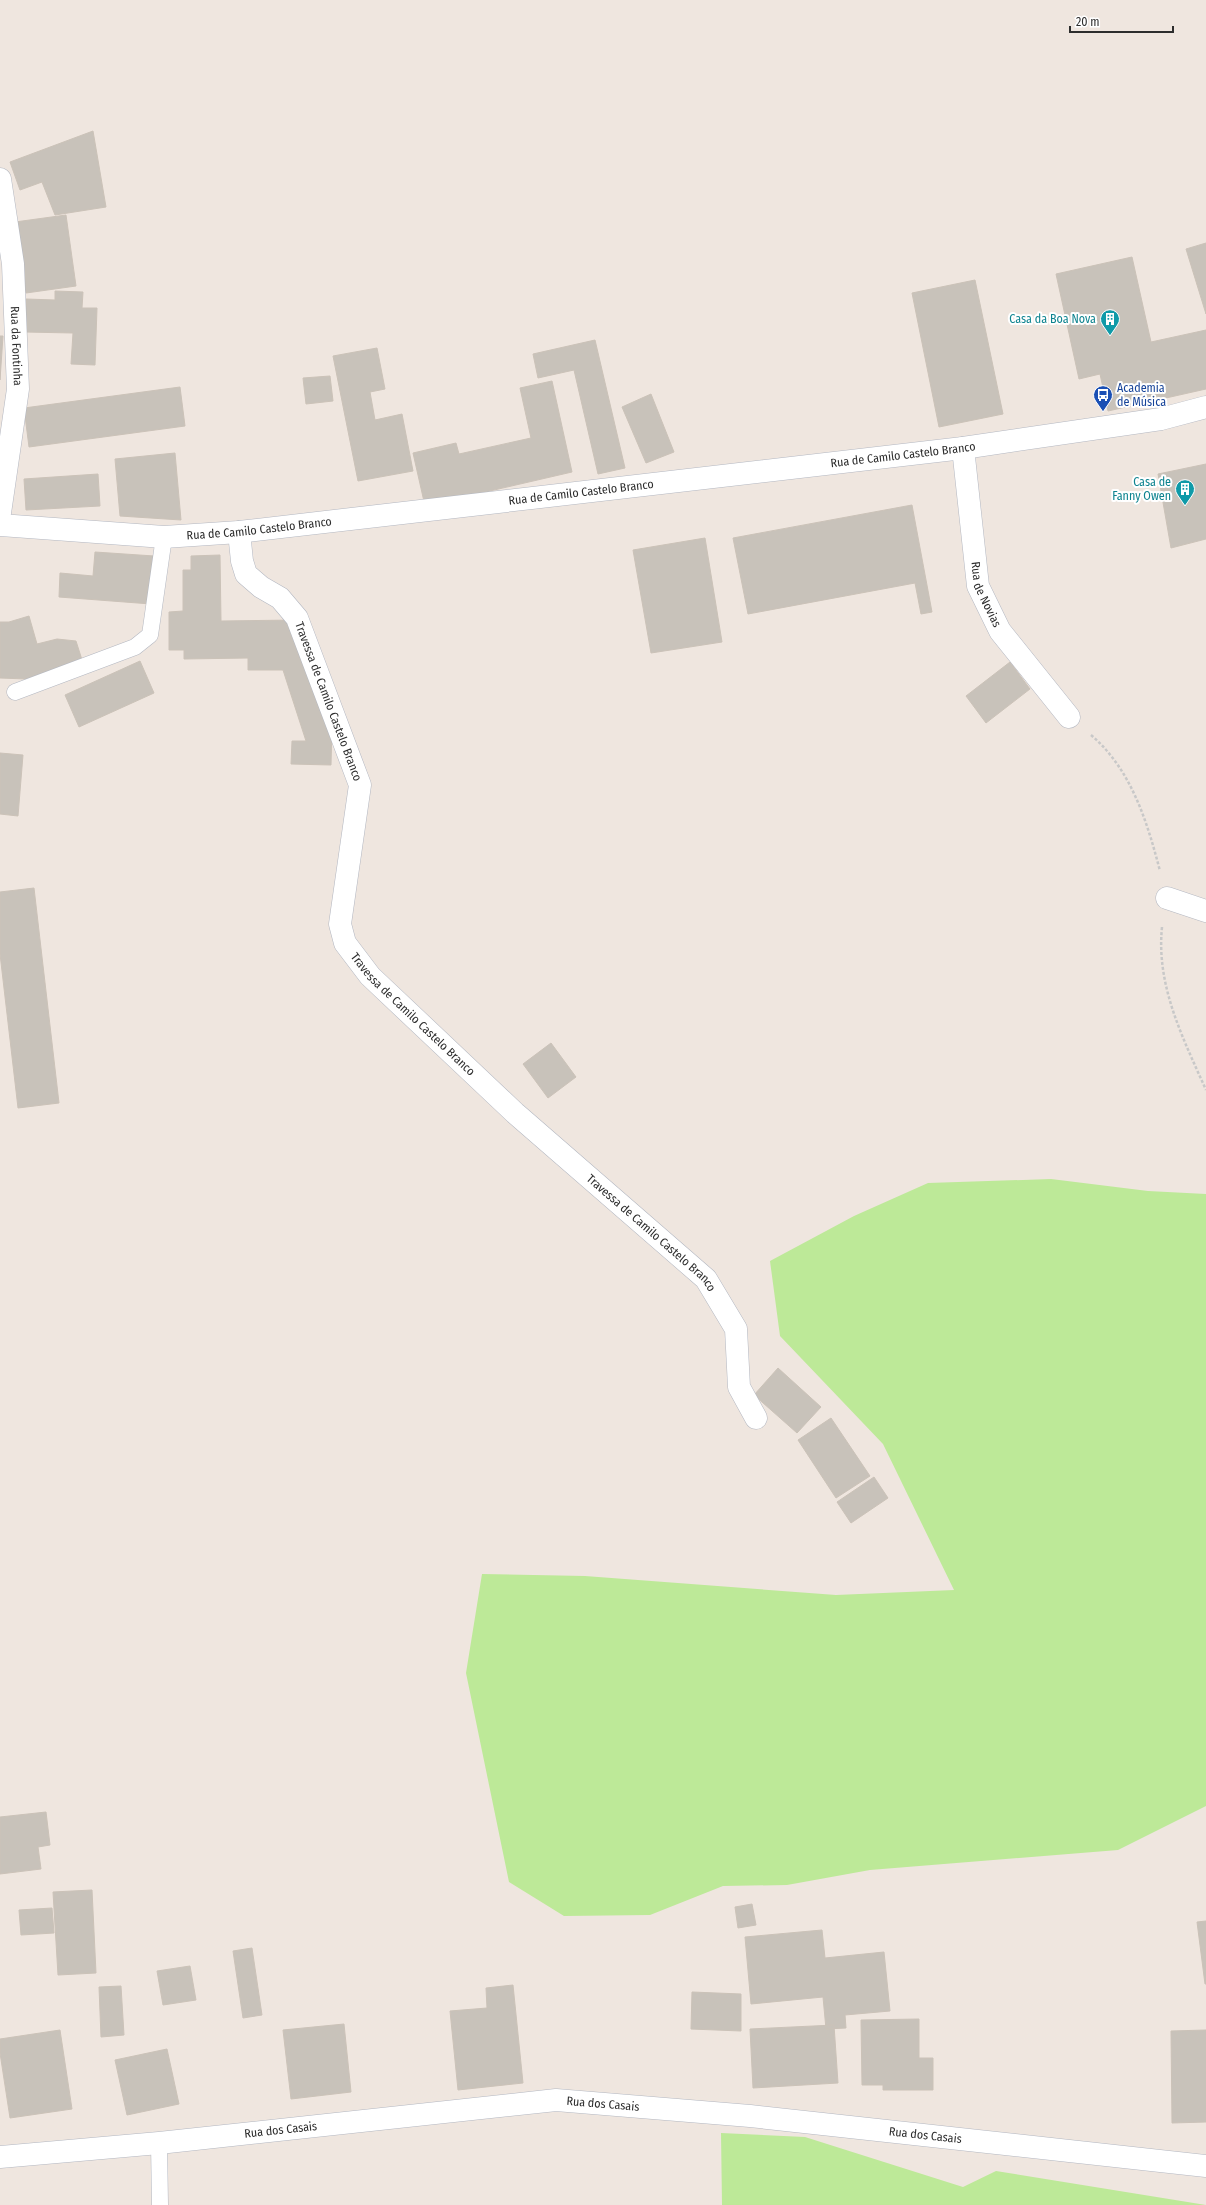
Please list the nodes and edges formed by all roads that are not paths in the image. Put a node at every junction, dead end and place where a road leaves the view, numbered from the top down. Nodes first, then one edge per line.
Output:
1 (0, 179) edge
2 (1206, 407) edge
3 (1160, 418) junction
4 (1206, 420) edge
5 (962, 448) junction
6 (0, 513) edge
7 (0, 525) edge
8 (239, 532) junction
9 (164, 537) junction
10 (15, 692) dead end
11 (1070, 716) dead end
12 (1167, 898) dead end
13 (1206, 911) edge
14 (756, 1418) dead end
15 (159, 2143) junction
16 (0, 2157) edge
17 (1206, 2166) edge
18 (160, 2205) edge

1 - 6 street, Rua da Fontinha
2 - 3 street
3 - 4 street
3 - 5 street, Rua de Camilo Castelo Branco
5 - 8 street, Rua de Camilo Castelo Branco
5 - 11 street, Rua de Novias
7 - 9 street, Rua de Camilo Castelo Branco
8 - 9 street, Rua de Camilo Castelo Branco
8 - 14 street, Travessa de Camilo Castelo Branco
9 - 10 lane
12 - 13 street
15 - 16 street, Rua dos Casais
15 - 17 street, Rua dos Casais
15 - 18 lane

